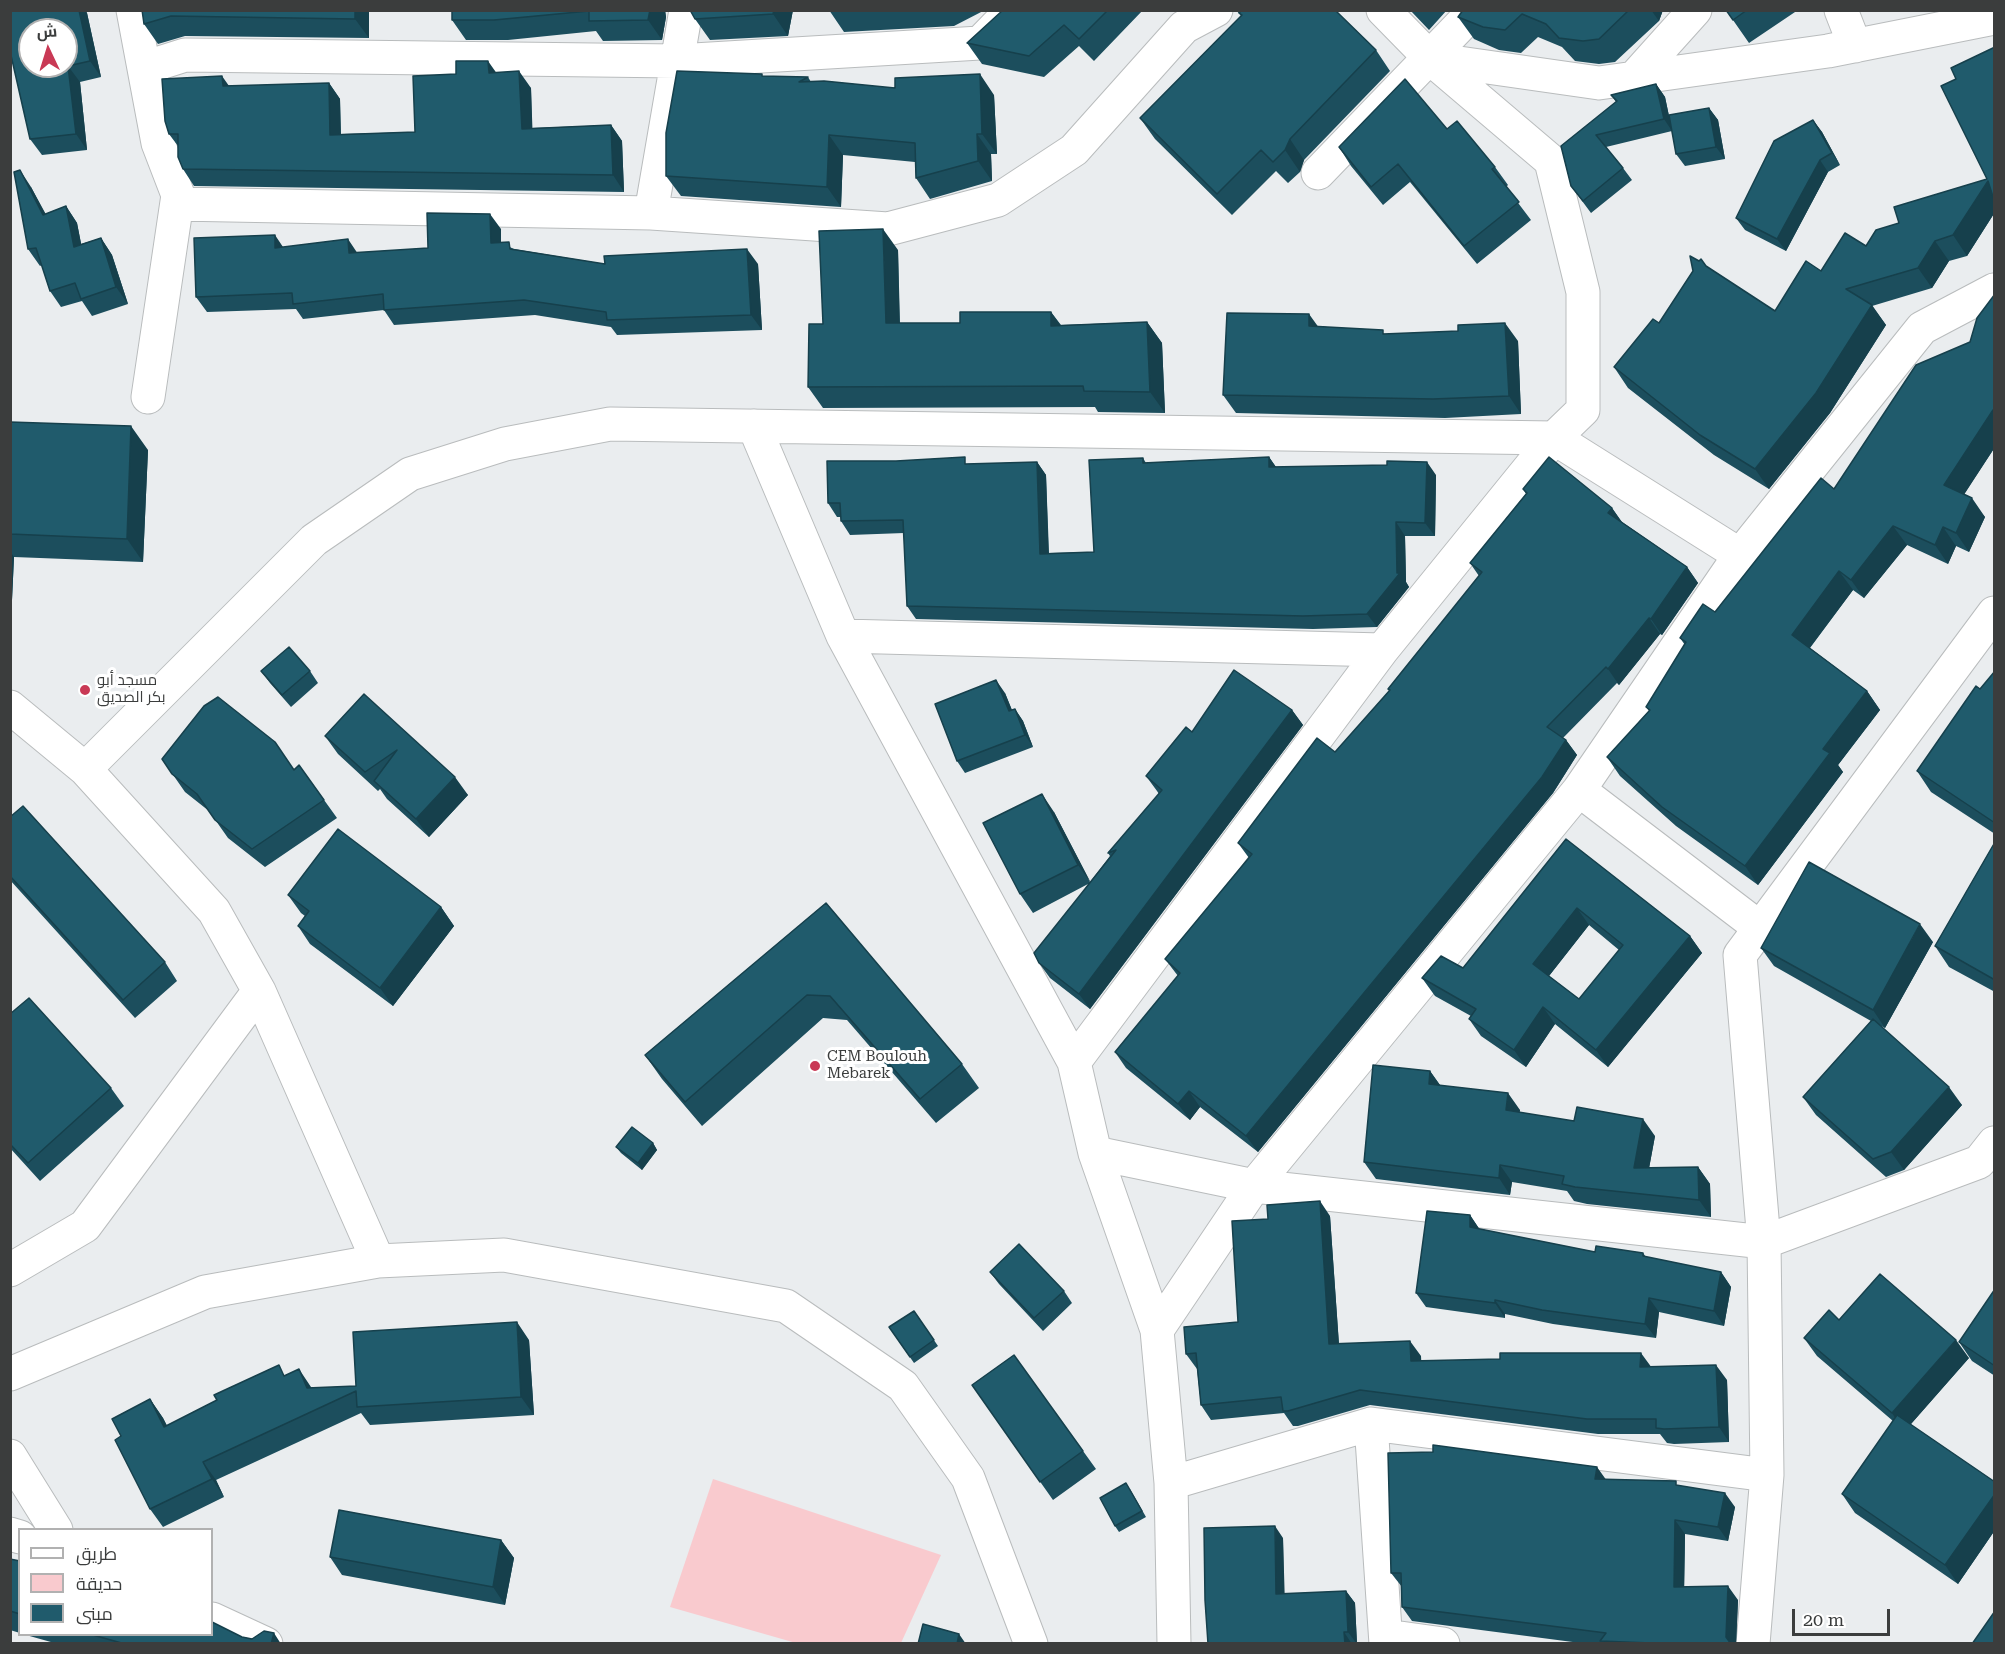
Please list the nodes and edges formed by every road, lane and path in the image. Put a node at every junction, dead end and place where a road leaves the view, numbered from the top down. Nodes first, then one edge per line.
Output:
1 (133, 10) edge
2 (686, 10) edge
3 (1012, 10) edge
4 (1216, 10) edge
5 (1383, 10) edge
6 (1475, 10) edge
7 (1695, 10) edge
8 (1841, 10) edge
9 (1995, 18) edge
10 (1855, 46) junction
11 (1431, 59) junction
12 (677, 61) junction
13 (144, 68) junction
14 (1633, 79) junction
15 (1318, 173) dead end
16 (177, 204) junction
17 (651, 213) junction
18 (1995, 290) edge
19 (148, 397) dead end
20 (754, 426) junction
21 (1554, 438) junction
22 (1740, 555) junction
23 (1995, 613) edge
24 (843, 636) junction
25 (1382, 650) junction
26 (10, 707) edge
27 (85, 769) junction
28 (1579, 790) junction
29 (1760, 928) junction
30 (259, 991) junction
31 (1074, 1062) junction
32 (1995, 1143) edge
33 (1095, 1154) junction
34 (1254, 1186) junction
35 (1764, 1242) junction
36 (378, 1261) junction
37 (10, 1270) edge
38 (1157, 1330) junction
39 (10, 1374) edge
40 (1371, 1424) junction
41 (10, 1456) edge
42 (1767, 1475) junction
43 (1171, 1483) junction
44 (55, 1528) edge
45 (213, 1619) edge
46 (1386, 1640) edge
47 (266, 1644) edge
48 (1031, 1644) edge
49 (1174, 1644) edge
50 (1443, 1644) edge
51 (1753, 1644) edge

1 - 13 street
2 - 12 street
3 - 12 street
4 - 17 street
5 - 11 street
6 - 11 street
7 - 14 street
8 - 10 street
9 - 10 street
10 - 14 street
11 - 14 street
11 - 15 street
11 - 21 street
12 - 13 street
12 - 17 street
13 - 16 street
16 - 17 street
16 - 19 street
18 - 22 street
20 - 21 street
20 - 24 street
20 - 27 street
21 - 22 street
21 - 25 street
22 - 28 street
23 - 29 street
24 - 25 street
24 - 31 street
25 - 31 street
26 - 27 street
27 - 30 street
28 - 29 street
28 - 34 street
29 - 35 street
30 - 36 street
30 - 37 street
31 - 33 street
32 - 35 street
33 - 34 street
33 - 38 street
34 - 35 street
34 - 38 street
35 - 42 street
36 - 39 street
36 - 48 street
38 - 43 street
40 - 42 street
40 - 43 street
40 - 46 street
41 - 44 street
42 - 51 street
43 - 49 street
45 - 47 street
46 - 50 street

